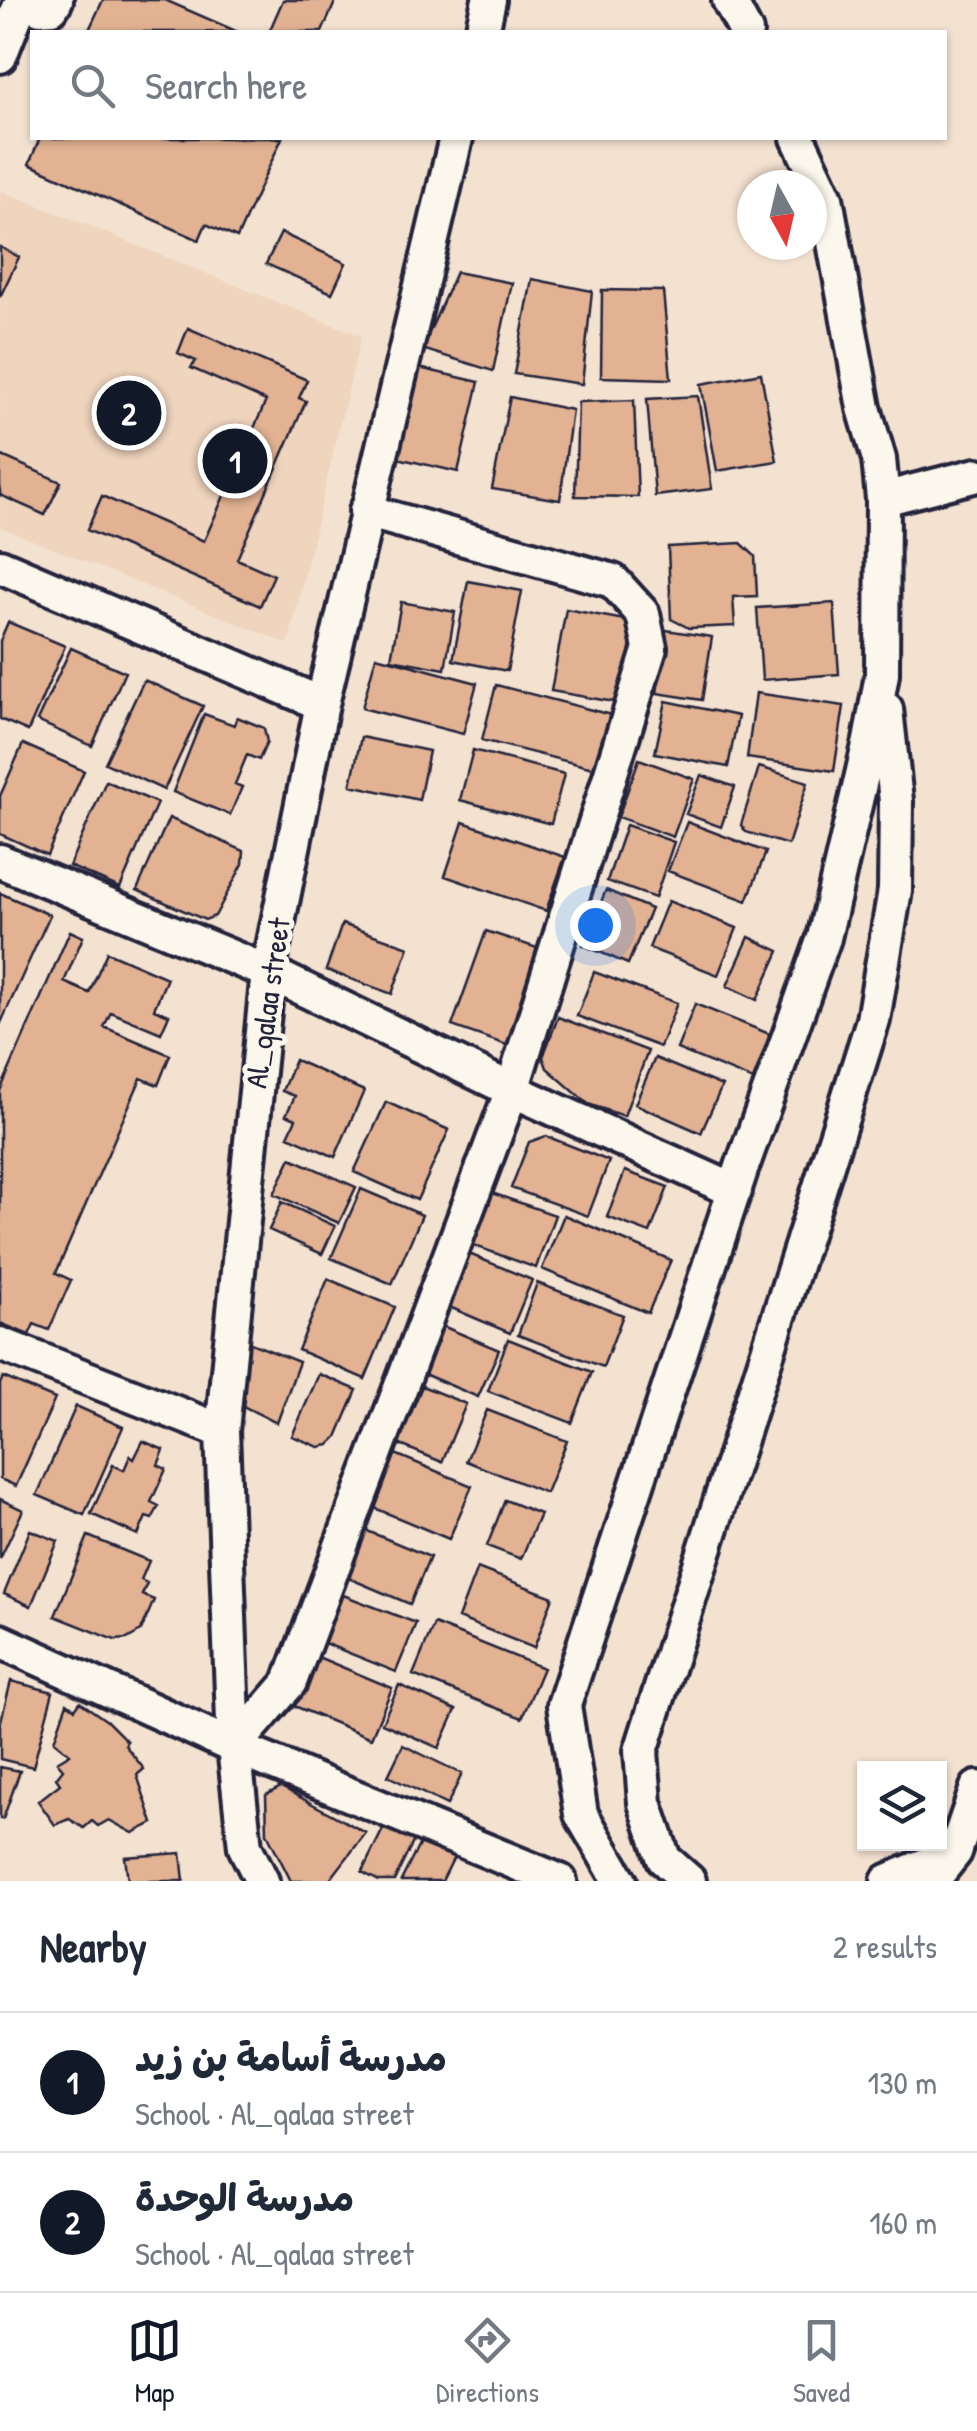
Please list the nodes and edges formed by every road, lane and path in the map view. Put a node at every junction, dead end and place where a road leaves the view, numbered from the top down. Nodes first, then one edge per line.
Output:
1 (23, 0) edge
2 (56, 0) edge
3 (489, 0) edge
4 (729, 0) edge
5 (482, 30) edge
6 (745, 30) edge
7 (0, 56) edge
8 (456, 140) edge
9 (799, 140) edge
10 (977, 474) edge
11 (883, 499) junction
12 (366, 511) junction
13 (0, 566) edge
14 (882, 674) junction
15 (322, 704) junction
16 (0, 861) edge
17 (268, 972) junction
18 (512, 1090) junction
19 (735, 1191) junction
20 (0, 1344) edge
21 (222, 1432) junction
22 (0, 1640) edge
23 (234, 1746) junction
24 (977, 1788) edge
25 (245, 1847) junction
26 (955, 1852) junction
27 (237, 1881) edge
28 (262, 1881) edge
29 (560, 1881) edge
30 (620, 1881) edge
31 (688, 1881) edge
32 (888, 1881) edge
33 (932, 1881) edge

1 - 2 street
1 - 7 street
3 - 5 street
4 - 6 street
8 - 12 street, Al_qalaa street
9 - 11 street
10 - 11 street
11 - 14 street
12 - 15 street, Al_qalaa street
12 - 18 street
13 - 15 street
14 - 19 street
14 - 31 street
15 - 17 street, Al_qalaa street
16 - 17 street
17 - 18 street
17 - 21 street, Al_qalaa street
18 - 19 street
18 - 23 street
19 - 30 street
20 - 21 street
21 - 23 street, Al_qalaa street
22 - 23 street
23 - 25 street, Al_qalaa street
23 - 29 street
24 - 26 street
25 - 27 street
25 - 28 street, Al_qalaa street
26 - 32 street
26 - 33 street

